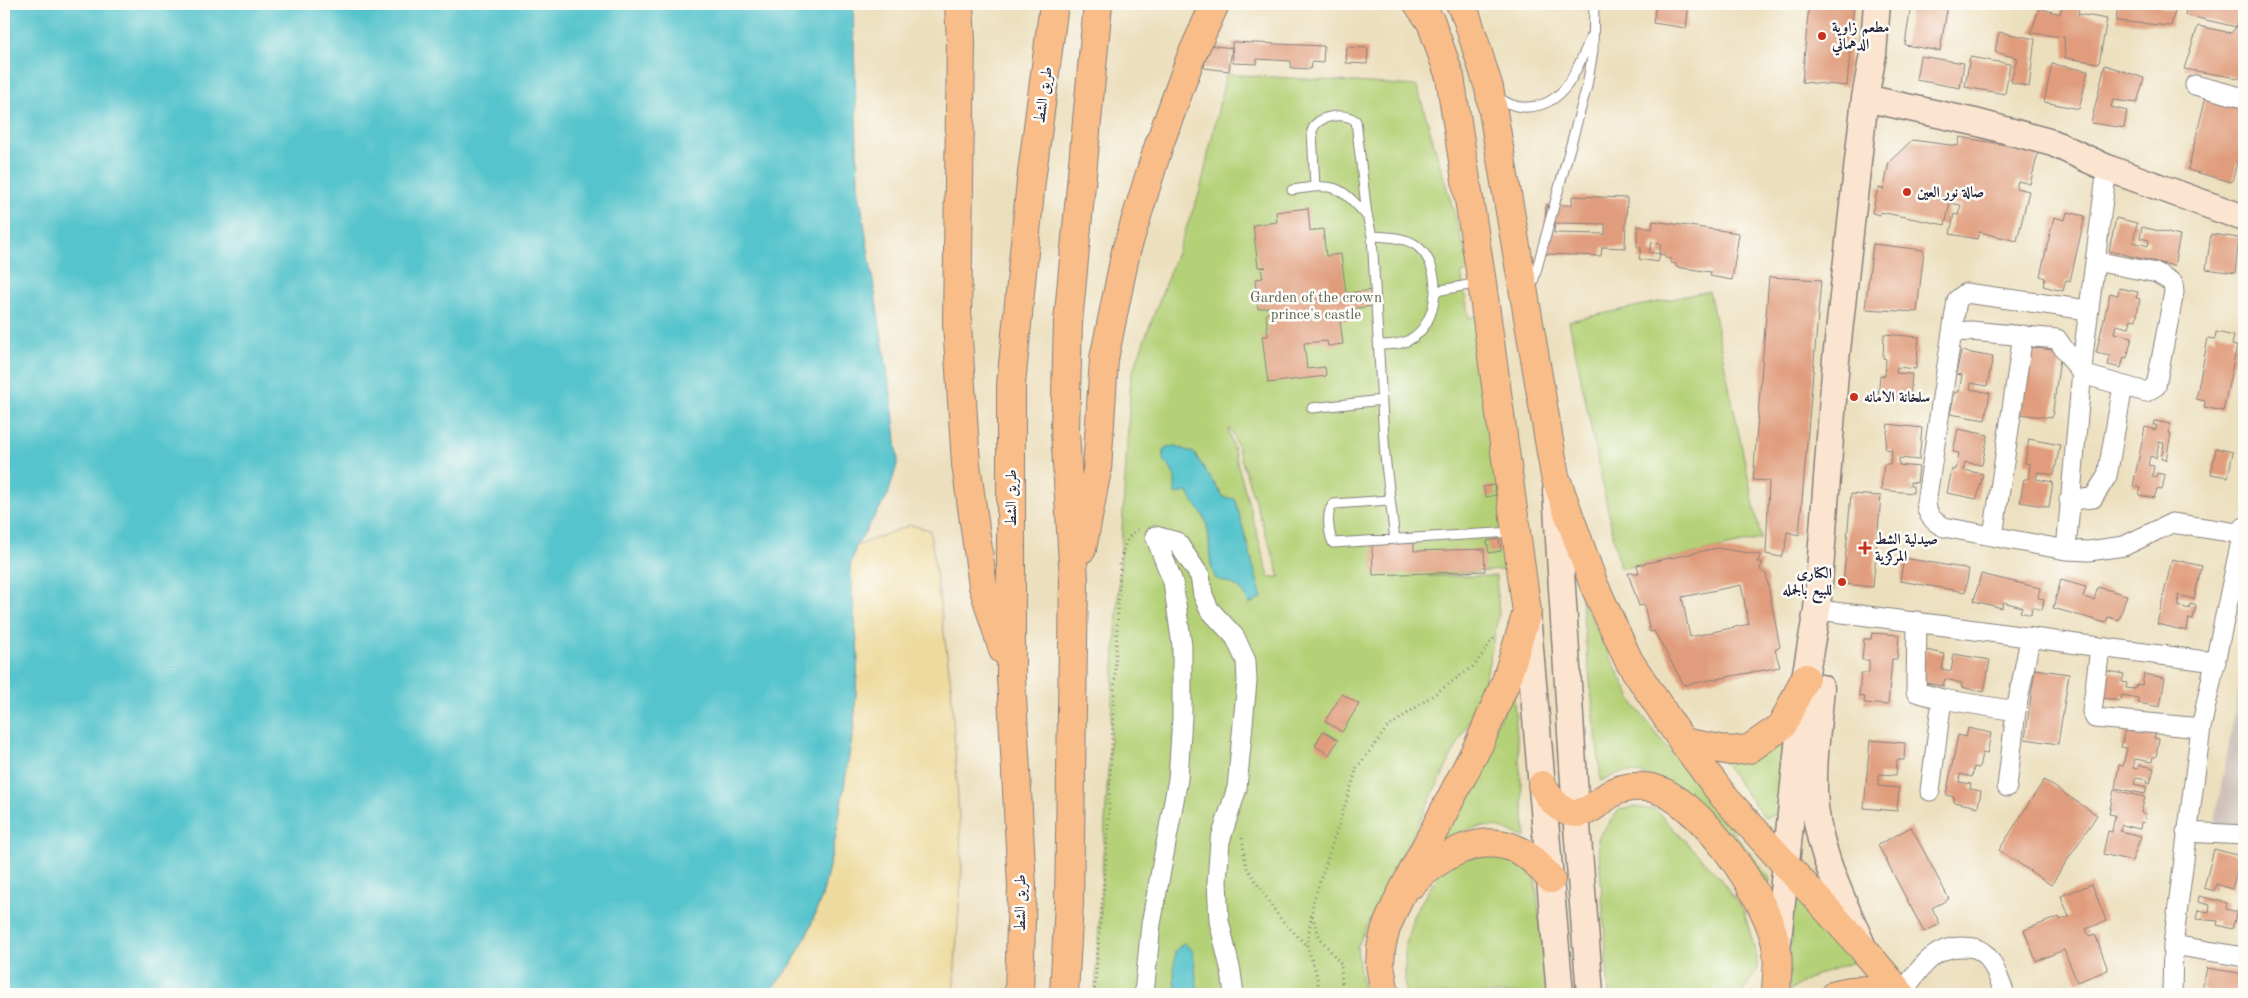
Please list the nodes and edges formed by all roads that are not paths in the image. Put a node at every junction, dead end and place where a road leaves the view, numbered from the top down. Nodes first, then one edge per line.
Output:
1 (959, 4) edge
2 (1054, 4) edge
3 (1098, 4) edge
4 (1215, 4) edge
5 (1418, 4) edge
6 (1460, 4) edge
7 (1594, 4) edge
8 (1877, 4) edge
9 (1594, 32) junction
10 (2195, 85) dead end
11 (1489, 88) junction
12 (1865, 98) junction
13 (2244, 98) edge
14 (2107, 168) junction
15 (1316, 186) junction
16 (1292, 190) dead end
17 (1367, 215) junction
18 (2244, 218) edge
19 (1372, 236) junction
20 (2095, 260) junction
21 (1482, 283) junction
22 (1436, 291) junction
23 (1527, 303) junction
24 (2088, 310) junction
25 (1952, 332) junction
26 (2023, 335) junction
27 (1379, 345) junction
28 (2082, 374) junction
29 (2123, 386) junction
30 (1382, 400) junction
31 (1312, 408) dead end
32 (1555, 476) junction
33 (1390, 500) junction
34 (2069, 500) junction
35 (2244, 531) edge
36 (1516, 532) junction
37 (1993, 536) junction
38 (1395, 540) junction
39 (2066, 550) junction
40 (1074, 580) junction
41 (1817, 610) junction
42 (1527, 612) junction
43 (1917, 621) junction
44 (2030, 639) junction
45 (2100, 648) junction
46 (2216, 662) junction
47 (1011, 677) junction
48 (1805, 678) junction
49 (1942, 699) junction
50 (2016, 711) junction
51 (2201, 728) junction
52 (1683, 742) junction
53 (1542, 785) junction
54 (2006, 787) dead end
55 (1930, 791) dead end
56 (1576, 813) junction
57 (2186, 832) junction
58 (2244, 834) edge
59 (1784, 864) junction
60 (1551, 879) junction
61 (1398, 900) junction
62 (2172, 945) junction
63 (1864, 950) junction
64 (1777, 952) junction
65 (2244, 957) edge
66 (1019, 994) edge
67 (1064, 994) edge
68 (1144, 994) edge
69 (1234, 994) edge
70 (1385, 994) edge
71 (1560, 994) edge
72 (1590, 994) edge
73 (1776, 994) edge
74 (1836, 994) edge
75 (1900, 994) edge
76 (2005, 994) edge
77 (2172, 994) edge

1 - 47 main road
2 - 47 main road, طريق الشط
3 - 40 main road
4 - 40 main road
5 - 21 main road
6 - 11 main road
7 - 9 lane
8 - 12 street
9 - 11 lane
9 - 23 lane
10 - 13 street
11 - 23 main road
12 - 14 street
12 - 41 street
14 - 18 street
14 - 20 street
15 - 16 lane
15 - 17 lane
15 - 17 lane
17 - 19 lane
19 - 22 lane
19 - 27 lane
20 - 24 street
20 - 29 street
21 - 22 lane
21 - 36 main road
22 - 27 lane
23 - 32 main road
24 - 25 street
24 - 28 street
25 - 26 street
25 - 37 street
26 - 28 street
26 - 37 street
27 - 30 lane
28 - 29 street
28 - 34 street
29 - 34 street
30 - 31 lane
30 - 33 lane
32 - 52 main road
32 - 56 street
33 - 38 lane
33 - 38 lane
34 - 39 street
35 - 39 street
35 - 46 street
36 - 38 lane
36 - 42 main road
37 - 39 street
40 - 67 main road
41 - 43 street
41 - 48 street
41 - 63 street
42 - 53 street
42 - 61 main road
43 - 44 street
43 - 49 street
44 - 45 street
44 - 50 street
45 - 46 street
45 - 51 street
46 - 51 street
47 - 66 main road, طريق الشط
48 - 52 main road
48 - 59 street
49 - 50 street
49 - 55 street
50 - 54 street
51 - 57 street
52 - 59 main road
53 - 56 main road
53 - 60 street
56 - 64 main road
56 - 72 street
57 - 58 street
57 - 62 street
59 - 63 main road
59 - 64 street
60 - 61 main road
60 - 71 street
61 - 70 main road
62 - 65 street
62 - 77 street
63 - 75 main road
64 - 73 main road
68 - 69 street
74 - 75 main road
75 - 76 street

